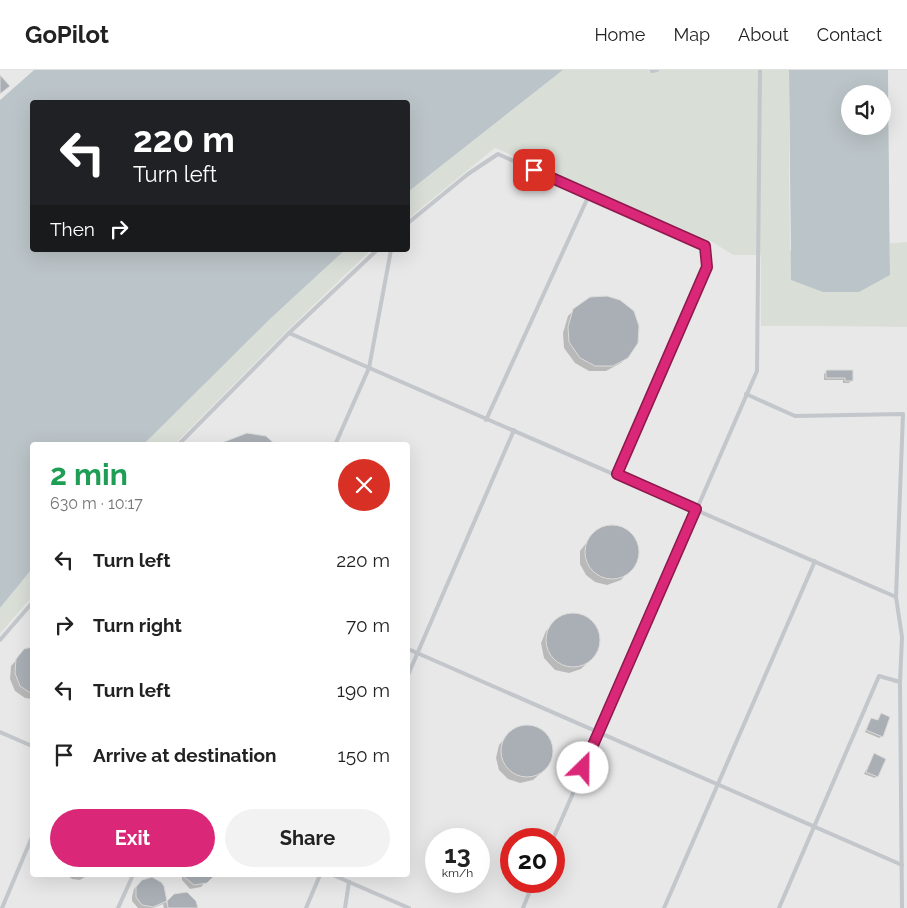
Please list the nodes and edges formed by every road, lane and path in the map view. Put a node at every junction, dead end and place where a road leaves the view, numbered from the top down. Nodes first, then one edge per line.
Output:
1 (760, 70) edge
2 (588, 195) junction
3 (410, 221) edge
4 (375, 252) edge
5 (391, 252) edge
6 (289, 333) junction
7 (369, 368) junction
8 (746, 394) junction
9 (905, 414) edge
10 (486, 420) junction
11 (514, 430) junction
12 (181, 442) edge
13 (336, 442) edge
14 (617, 474) junction
15 (696, 509) junction
16 (815, 561) junction
17 (896, 597) junction
18 (30, 605) edge
19 (0, 640) edge
20 (410, 650) edge
21 (417, 653) junction
22 (410, 670) edge
23 (900, 682) junction
24 (0, 732) edge
25 (599, 732) junction
26 (30, 745) edge
27 (718, 785) junction
28 (814, 827) junction
29 (558, 828) edge
30 (30, 842) edge
31 (902, 865) junction
32 (132, 877) edge
33 (319, 877) edge
34 (338, 877) edge
35 (350, 882) junction
36 (529, 893) edge
37 (2, 908) edge
38 (118, 908) edge
39 (306, 908) edge
40 (345, 908) edge
41 (408, 908) edge
42 (522, 908) edge
43 (664, 908) edge
44 (779, 908) edge
45 (902, 908) edge

1 - 8 lane
2 - 3 lane
2 - 10 lane
2 - 14 lane
4 - 6 lane
5 - 7 lane
6 - 7 lane
6 - 12 lane
7 - 10 lane
7 - 13 lane
8 - 9 lane
8 - 15 lane
9 - 17 lane
10 - 11 lane
11 - 14 lane
11 - 21 lane
14 - 15 lane
15 - 16 lane
15 - 25 lane
16 - 17 lane
16 - 27 lane
17 - 23 lane
18 - 19 lane
20 - 21 lane
21 - 22 lane
21 - 25 lane
23 - 28 lane
23 - 31 lane
24 - 26 lane
25 - 27 lane
25 - 29 lane
27 - 28 lane
27 - 43 lane
28 - 31 lane
28 - 44 lane
30 - 37 lane
31 - 45 lane
32 - 38 lane
33 - 39 lane
34 - 35 lane
35 - 40 lane
35 - 41 lane
36 - 42 lane

